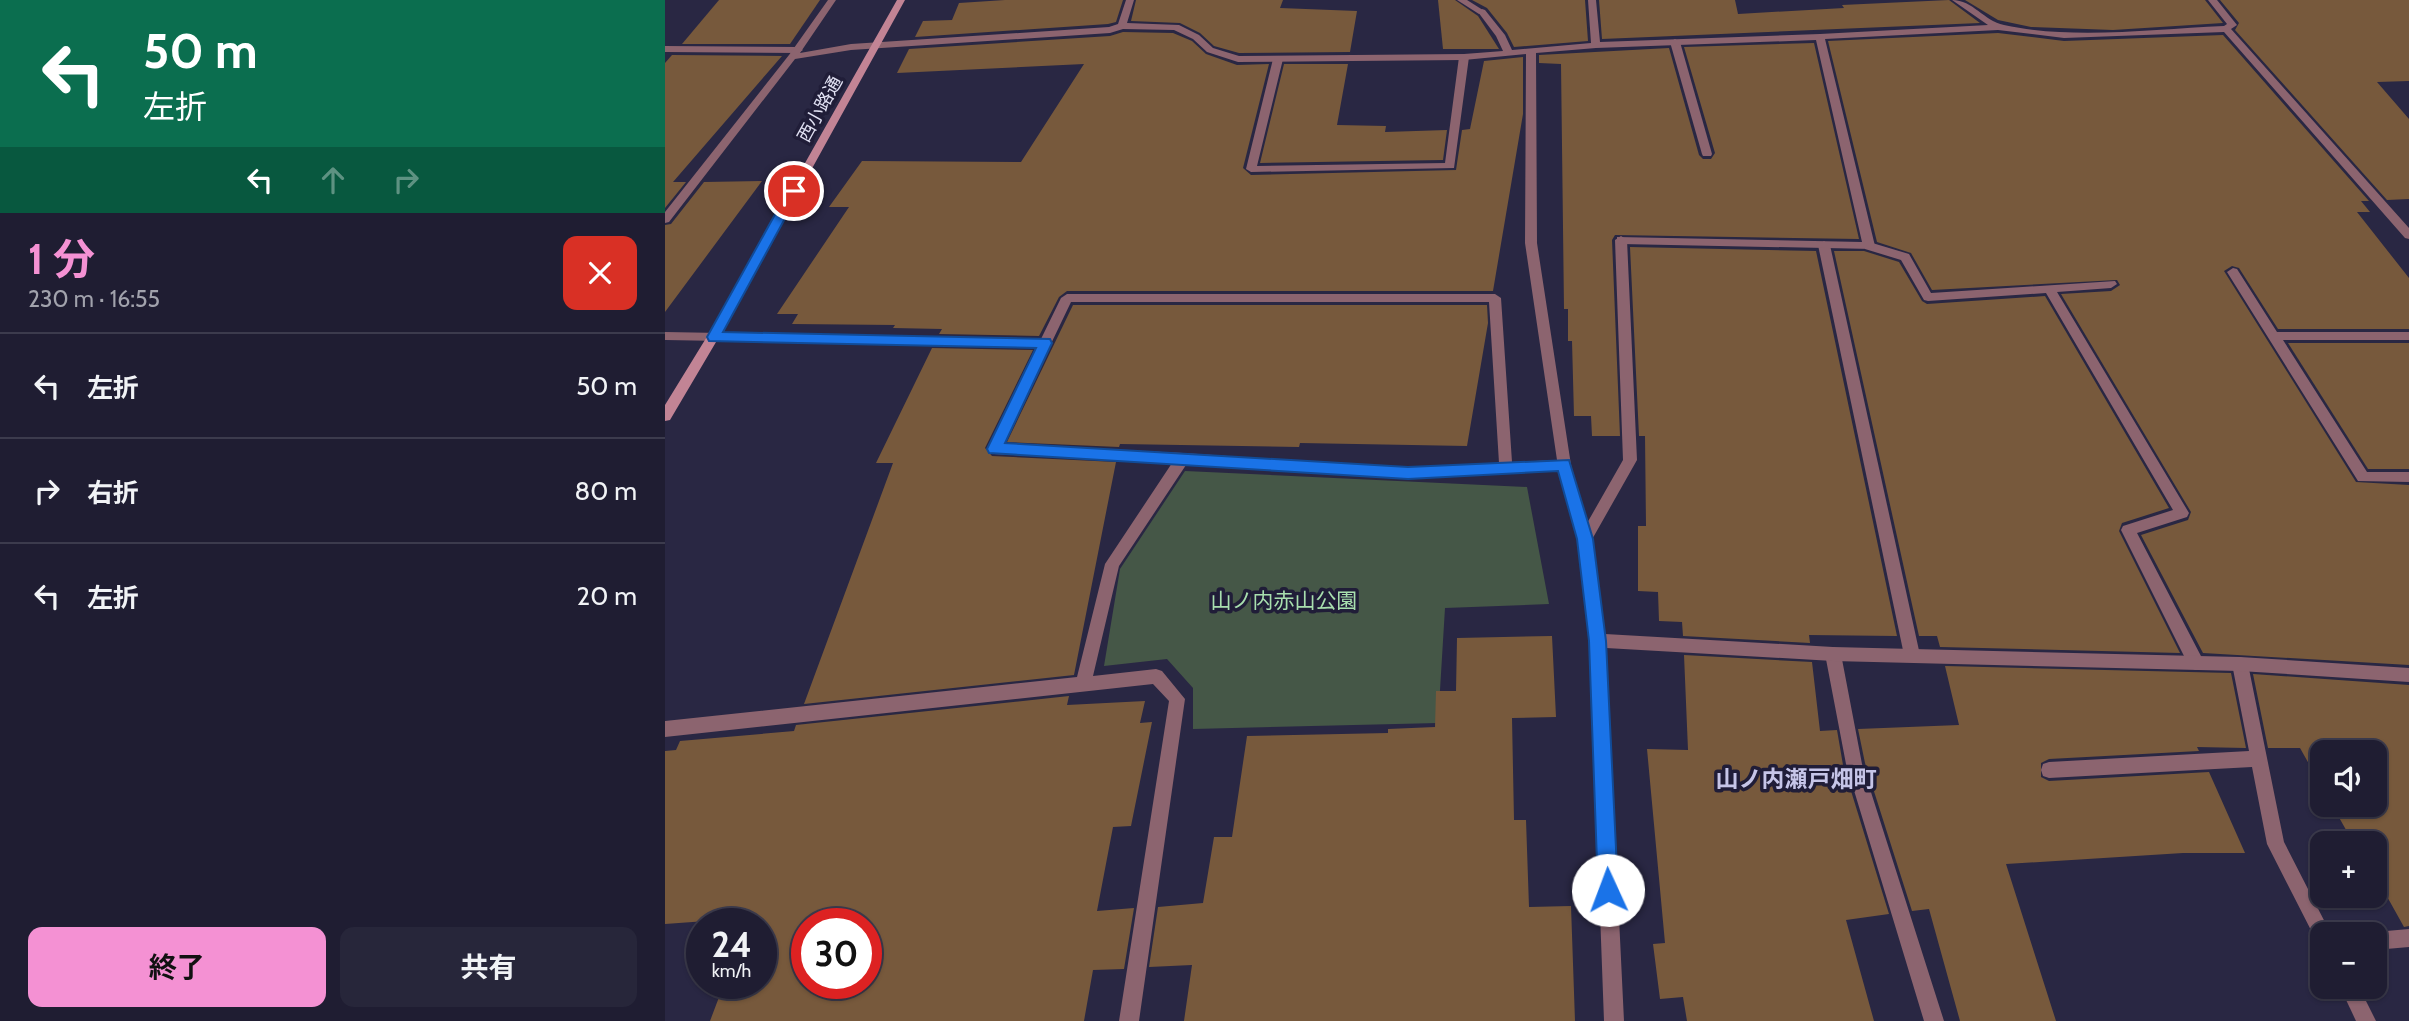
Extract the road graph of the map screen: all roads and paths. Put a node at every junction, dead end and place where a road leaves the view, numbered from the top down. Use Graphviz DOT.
graph roads {
  1 [pos="832,0"];
  2 [pos="901,0"];
  3 [pos="1130,0"];
  4 [pos="1461,0"];
  5 [pos="1592,0"];
  6 [pos="1956,0"];
  7 [pos="2212,0"];
  8 [pos="1122,26"];
  9 [pos="1998,27"];
  10 [pos="2226,29"];
  11 [pos="1820,37"];
  12 [pos="1675,42"];
  13 [pos="1596,45"];
  14 [pos="875,46"];
  15 [pos="665,49"];
  16 [pos="1531,51"];
  17 [pos="795,53"];
  18 [pos="1509,53"];
  19 [pos="1464,57"];
  20 [pos="1278,59"];
  21 [pos="1707,154"];
  22 [pos="665,219"];
  23 [pos="2409,235"];
  24 [pos="1824,245"];
  25 [pos="1869,246"];
  26 [pos="2233,272"];
  27 [pos="2111,284"];
  28 [pos="2049,288"];
  29 [pos="665,336"];
  30 [pos="2273,336"];
  31 [pos="2409,336"];
  32 [pos="713,337"];
  33 [pos="1045,343"];
  34 [pos="665,416"];
  35 [pos="1183,458"];
  36 [pos="1564,465"];
  37 [pos="1507,467"];
  38 [pos="2409,477"];
  39 [pos="1585,539"];
  40 [pos="1598,641"];
  41 [pos="1833,654"];
  42 [pos="1912,655"];
  43 [pos="2196,663"];
  44 [pos="2240,664"];
  45 [pos="2409,675"];
  46 [pos="1083,683"];
  47 [pos="665,729"];
  48 [pos="2259,759"];
  49 [pos="2049,770"];
  50 [pos="2316,922"];
  51 [pos="2409,938"];
  52 [pos="2387,941"];
  53 [pos="2355,999"];
  54 [pos="1129,1021"];
  55 [pos="1614,1021"];
  56 [pos="1934,1021"];
  57 [pos="2366,1021"];
  1 -- 17 [label="street"];
  2 -- 14 [label="street, 西小路通"];
  3 -- 8 [label="street"];
  4 -- 18 [label="street"];
  5 -- 13 [label="street"];
  6 -- 9 [label="street"];
  7 -- 10 [label="street"];
  8 -- 14 [label="street"];
  8 -- 20 [label="street"];
  9 -- 10 [label="street"];
  9 -- 11 [label="street"];
  10 -- 23 [label="street"];
  11 -- 12 [label="street"];
  11 -- 25 [label="street"];
  12 -- 13 [label="street"];
  12 -- 21 [label="street"];
  13 -- 16 [label="street"];
  14 -- 17 [label="street"];
  14 -- 32 [label="street, 西小路通"];
  15 -- 17 [label="street"];
  16 -- 18 [label="street"];
  16 -- 36 [label="street"];
  17 -- 22 [label="street"];
  18 -- 19 [label="street"];
  19 -- 20 [label="street"];
  19 -- 20 [label="street"];
  24 -- 25 [label="street"];
  24 -- 39 [label="street"];
  24 -- 42 [label="street"];
  25 -- 28 [label="street"];
  26 -- 30 [label="street"];
  27 -- 28 [label="street"];
  28 -- 43 [label="street"];
  29 -- 32 [label="street"];
  30 -- 31 [label="street"];
  30 -- 38 [label="street"];
  32 -- 33 [label="street"];
  32 -- 34 [label="street, 西小路通"];
  33 -- 35 [label="street"];
  33 -- 37 [label="street"];
  35 -- 37 [label="street"];
  35 -- 46 [label="street"];
  36 -- 37 [label="street"];
  36 -- 39 [label="street"];
  39 -- 40 [label="street"];
  40 -- 41 [label="street"];
  40 -- 55 [label="street"];
  41 -- 42 [label="street"];
  41 -- 56 [label="street"];
  42 -- 43 [label="street"];
  43 -- 44 [label="street"];
  44 -- 45 [label="street"];
  44 -- 48 [label="street"];
  46 -- 47 [label="street"];
  46 -- 54 [label="street"];
  48 -- 49 [label="street"];
  48 -- 50 [label="street"];
  51 -- 52 [label="street"];
  53 -- 57 [label="street"];
}
